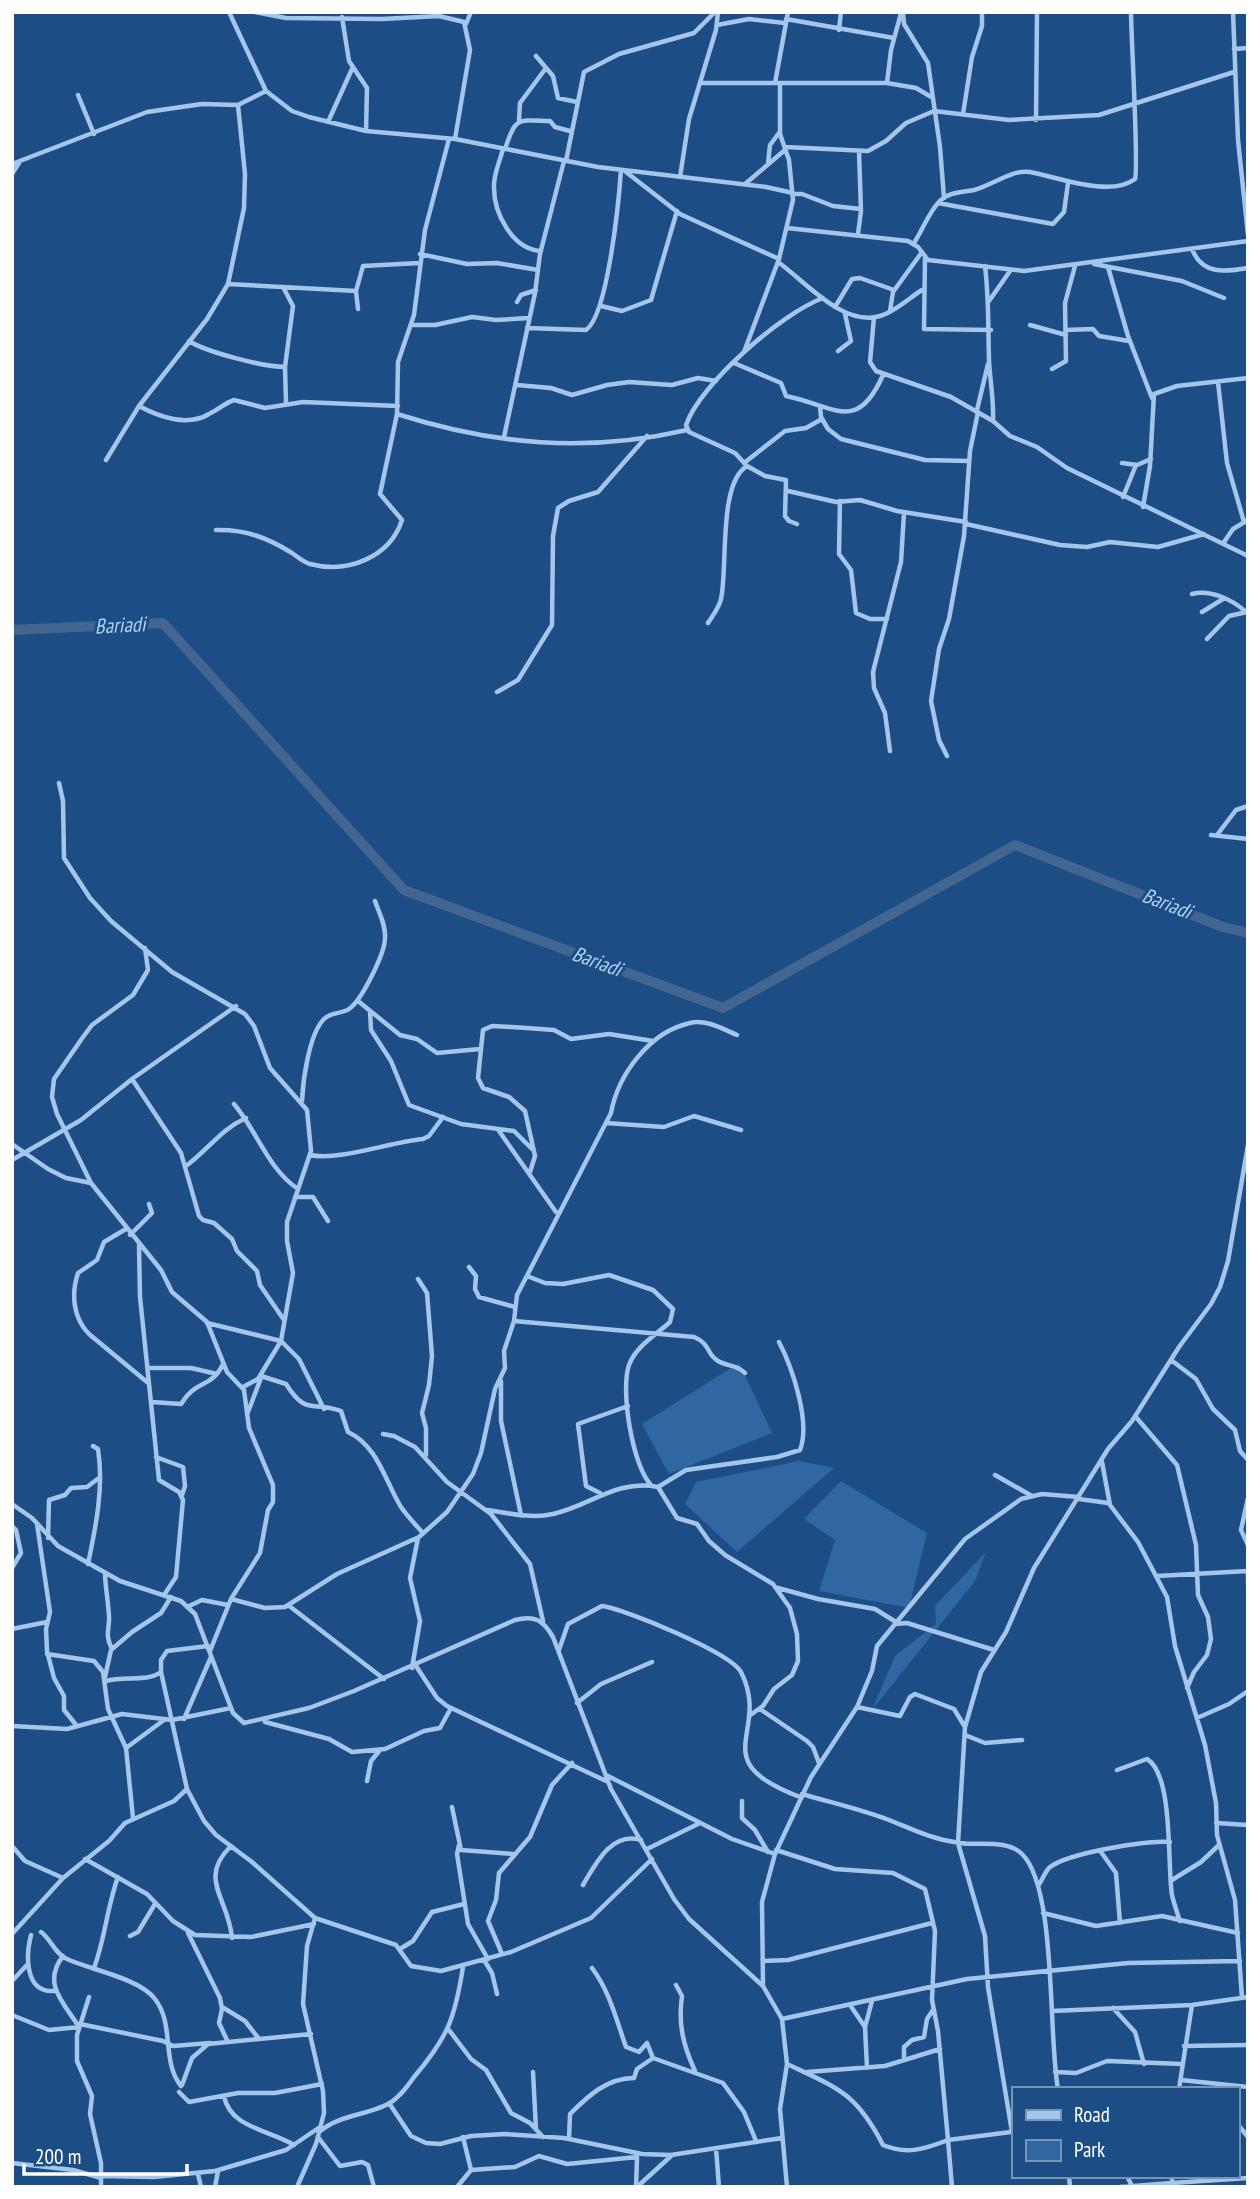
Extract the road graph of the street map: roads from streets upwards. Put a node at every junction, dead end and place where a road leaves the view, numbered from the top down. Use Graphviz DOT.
graph roads {
  1 [pos="229,12"];
  2 [pos="255,12"];
  3 [pos="471,12"];
  4 [pos="717,12"];
  5 [pos="841,12"];
  6 [pos="902,12"];
  7 [pos="982,12"];
  8 [pos="1037,12"];
  9 [pos="1131,12"];
  10 [pos="1233,12"];
  11 [pos="364,15"];
  12 [pos="342,17"];
  13 [pos="787,18"];
  14 [pos="466,25"];
  15 [pos="717,25"];
  16 [pos="839,30"];
  17 [pos="894,38"];
  18 [pos="1248,48"];
  19 [pos="1234,49"];
  20 [pos="536,56"];
  21 [pos="547,67"];
  22 [pos="352,69"];
  23 [pos="1234,72"];
  24 [pos="700,83"];
  25 [pos="777,83"];
  26 [pos="887,83"];
  27 [pos="266,91"];
  28 [pos="78,95"];
  29 [pos="933,98"];
  30 [pos="577,102"];
  31 [pos="238,105"];
  32 [pos="1133,105"];
  33 [pos="934,111"];
  34 [pos="963,114"];
  35 [pos="1036,120"];
  36 [pos="519,121"];
  37 [pos="328,123"];
  38 [pos="366,131"];
  39 [pos="570,131"];
  40 [pos="780,132"];
  41 [pos="94,134"];
  42 [pos="452,139"];
  43 [pos="785,148"];
  44 [pos="504,149"];
  45 [pos="859,151"];
  46 [pos="565,161"];
  47 [pos="19,162"];
  48 [pos="12,164"];
  49 [pos="768,164"];
  50 [pos="622,170"];
  51 [pos="12,174"];
  52 [pos="680,177"];
  53 [pos="1068,183"];
  54 [pos="745,184"];
  55 [pos="793,194"];
  56 [pos="944,198"];
  57 [pos="937,203"];
  58 [pos="861,209"];
  59 [pos="677,211"];
  60 [pos="787,229"];
  61 [pos="858,234"];
  62 [pos="1248,234"];
  63 [pos="1248,241"];
  64 [pos="914,243"];
  65 [pos="1192,249"];
  66 [pos="541,251"];
  67 [pos="420,254"];
  68 [pos="923,255"];
  69 [pos="779,261"];
  70 [pos="419,263"];
  71 [pos="1093,264"];
  72 [pos="985,266"];
  73 [pos="1075,266"];
  74 [pos="1108,267"];
  75 [pos="1248,268"];
  76 [pos="538,270"];
  77 [pos="1010,271"];
  78 [pos="228,284"];
  79 [pos="282,286"];
  80 [pos="536,290"];
  81 [pos="894,290"];
  82 [pos="922,290"];
  83 [pos="356,291"];
  84 [pos="823,298"];
  85 [pos="1224,298"];
  86 [pos="517,302"];
  87 [pos="988,302"];
  88 [pos="601,306"];
  89 [pos="835,307"];
  90 [pos="358,309"];
  91 [pos="890,311"];
  92 [pos="845,313"];
  93 [pos="874,317"];
  94 [pos="529,318"];
  95 [pos="411,325"];
  96 [pos="1030,325"];
  97 [pos="527,328"];
  98 [pos="1127,328"];
  99 [pos="991,330"];
  100 [pos="1066,333"];
  101 [pos="1115,339"];
  102 [pos="189,341"];
  103 [pos="1130,341"];
  104 [pos="838,351"];
  105 [pos="744,353"];
  106 [pos="989,360"];
  107 [pos="734,363"];
  108 [pos="285,367"];
  109 [pos="1052,369"];
  110 [pos="883,375"];
  111 [pos="1248,378"];
  112 [pos="717,381"];
  113 [pos="1218,382"];
  114 [pos="517,385"];
  115 [pos="1153,398"];
  116 [pos="286,403"];
  117 [pos="398,406"];
  118 [pos="820,406"];
  119 [pos="139,407"];
  120 [pos="977,411"];
  121 [pos="397,414"];
  122 [pos="822,419"];
  123 [pos="993,421"];
  124 [pos="687,430"];
  125 [pos="647,436"];
  126 [pos="505,437"];
  127 [pos="1151,459"];
  128 [pos="106,460"];
  129 [pos="969,461"];
  130 [pos="1122,463"];
  131 [pos="745,465"];
  132 [pos="1136,465"];
  133 [pos="788,491"];
  134 [pos="1122,497"];
  135 [pos="840,501"];
  136 [pos="1143,508"];
  137 [pos="904,513"];
  138 [pos="1246,521"];
  139 [pos="797,523"];
  140 [pos="966,523"];
  141 [pos="216,530"];
  142 [pos="1205,534"];
  143 [pos="1224,542"];
  144 [pos="1248,556"];
  145 [pos="1192,594"];
  146 [pos="1223,598"];
  147 [pos="1202,612"];
  148 [pos="1247,612"];
  149 [pos="887,619"];
  150 [pos="708,623"];
  151 [pos="1207,639"];
  152 [pos="497,692"];
  153 [pos="890,751"];
  154 [pos="947,756"];
  155 [pos="59,783"];
  156 [pos="1248,806"];
  157 [pos="1248,839"];
  158 [pos="375,901"];
  159 [pos="145,947"];
  160 [pos="358,1001"];
  161 [pos="236,1006"];
  162 [pos="370,1011"];
  163 [pos="737,1035"];
  164 [pos="654,1041"];
  165 [pos="480,1049"];
  166 [pos="132,1079"];
  167 [pos="302,1102"];
  168 [pos="234,1104"];
  169 [pos="443,1117"];
  170 [pos="246,1118"];
  171 [pos="606,1123"];
  172 [pos="65,1130"];
  173 [pos="499,1130"];
  174 [pos="741,1130"];
  175 [pos="12,1144"];
  176 [pos="1248,1145"];
  177 [pos="533,1151"];
  178 [pos="23,1153"];
  179 [pos="310,1155"];
  180 [pos="12,1160"];
  181 [pos="186,1166"];
  182 [pos="530,1172"];
  183 [pos="91,1183"];
  184 [pos="298,1189"];
  185 [pos="295,1196"];
  186 [pos="149,1204"];
  187 [pos="557,1213"];
  188 [pos="328,1221"];
  189 [pos="126,1229"];
  190 [pos="130,1235"];
  191 [pos="139,1244"];
  192 [pos="469,1267"];
  193 [pos="527,1276"];
  194 [pos="418,1279"];
  195 [pos="515,1307"];
  196 [pos="284,1320"];
  197 [pos="514,1321"];
  198 [pos="206,1322"];
  199 [pos="656,1331"];
  200 [pos="281,1341"];
  201 [pos="779,1342"];
  202 [pos="1171,1360"];
  203 [pos="223,1363"];
  204 [pos="148,1368"];
  205 [pos="745,1373"];
  206 [pos="217,1374"];
  207 [pos="261,1376"];
  208 [pos="501,1380"];
  209 [pos="148,1383"];
  210 [pos="243,1387"];
  211 [pos="152,1402"];
  212 [pos="628,1406"];
  213 [pos="324,1409"];
  214 [pos="247,1415"];
  215 [pos="1135,1416"];
  216 [pos="383,1434"];
  217 [pos="93,1446"];
  218 [pos="426,1456"];
  219 [pos="156,1457"];
  220 [pos="1248,1460"];
  221 [pos="1101,1461"];
  222 [pos="995,1475"];
  223 [pos="100,1477"];
  224 [pos="651,1486"];
  225 [pos="658,1487"];
  226 [pos="461,1493"];
  227 [pos="601,1493"];
  228 [pos="182,1495"];
  229 [pos="1033,1496"];
  230 [pos="1079,1498"];
  231 [pos="1248,1498"];
  232 [pos="1109,1503"];
  233 [pos="12,1504"];
  234 [pos="487,1510"];
  235 [pos="521,1515"];
  236 [pos="36,1523"];
  237 [pos="12,1526"];
  238 [pos="421,1535"];
  239 [pos="48,1539"];
  240 [pos="1248,1545"];
  241 [pos="88,1564"];
  242 [pos="12,1568"];
  243 [pos="1198,1572"];
  244 [pos="1248,1572"];
  245 [pos="105,1574"];
  246 [pos="1157,1576"];
  247 [pos="1248,1585"];
  248 [pos="777,1588"];
  249 [pos="163,1595"];
  250 [pos="171,1597"];
  251 [pos="231,1599"];
  252 [pos="228,1605"];
  253 [pos="288,1605"];
  254 [pos="187,1607"];
  255 [pos="47,1622"];
  256 [pos="543,1622"];
  257 [pos="895,1623"];
  258 [pos="12,1629"];
  259 [pos="112,1649"];
  260 [pos="995,1650"];
  261 [pos="559,1651"];
  262 [pos="210,1652"];
  263 [pos="47,1654"];
  264 [pos="652,1662"];
  265 [pos="414,1667"];
  266 [pos="161,1672"];
  267 [pos="106,1679"];
  268 [pos="384,1679"];
  269 [pos="1187,1689"];
  270 [pos="1248,1692"];
  271 [pos="577,1703"];
  272 [pos="858,1707"];
  273 [pos="231,1708"];
  274 [pos="451,1708"];
  275 [pos="760,1709"];
  276 [pos="110,1716"];
  277 [pos="749,1716"];
  278 [pos="184,1718"];
  279 [pos="1197,1718"];
  280 [pos="164,1719"];
  281 [pos="172,1720"];
  282 [pos="261,1721"];
  283 [pos="12,1726"];
  284 [pos="77,1726"];
  285 [pos="965,1727"];
  286 [pos="965,1735"];
  287 [pos="1022,1740"];
  288 [pos="126,1748"];
  289 [pos="380,1750"];
  290 [pos="572,1763"];
  291 [pos="820,1764"];
  292 [pos="1117,1770"];
  293 [pos="605,1774"];
  294 [pos="367,1781"];
  295 [pos="607,1781"];
  296 [pos="187,1789"];
  297 [pos="801,1795"];
  298 [pos="742,1801"];
  299 [pos="452,1807"];
  300 [pos="134,1818"];
  301 [pos="701,1823"];
  302 [pos="1216,1823"];
  303 [pos="1248,1825"];
  304 [pos="642,1841"];
  305 [pos="1170,1842"];
  306 [pos="958,1843"];
  307 [pos="458,1845"];
  308 [pos="1219,1845"];
  309 [pos="12,1846"];
  310 [pos="231,1846"];
  311 [pos="647,1849"];
  312 [pos="773,1852"];
  313 [pos="1101,1852"];
  314 [pos="514,1854"];
  315 [pos="85,1859"];
  316 [pos="652,1859"];
  317 [pos="118,1877"];
  318 [pos="63,1878"];
  319 [pos="1171,1881"];
  320 [pos="583,1885"];
  321 [pos="1037,1886"];
  322 [pos="464,1903"];
  323 [pos="155,1904"];
  324 [pos="1042,1913"];
  325 [pos="314,1921"];
  326 [pos="1180,1921"];
  327 [pos="932,1923"];
  328 [pos="1120,1923"];
  329 [pos="187,1930"];
  330 [pos="41,1932"];
  331 [pos="1238,1933"];
  332 [pos="12,1934"];
  333 [pos="31,1935"];
  334 [pos="130,1936"];
  335 [pos="232,1938"];
  336 [pos="400,1949"];
  337 [pos="502,1954"];
  338 [pos="62,1956"];
  339 [pos="486,1959"];
  340 [pos="763,1961"];
  341 [pos="1240,1961"];
  342 [pos="27,1964"];
  343 [pos="463,1967"];
  344 [pos="94,1968"];
  345 [pos="592,1968"];
  346 [pos="1051,1970"];
  347 [pos="989,1978"];
  348 [pos="12,1981"];
  349 [pos="676,1985"];
  350 [pos="763,1986"];
  351 [pos="931,1986"];
  352 [pos="54,1991"];
  353 [pos="496,1994"];
  354 [pos="89,1997"];
  355 [pos="1245,1997"];
  356 [pos="872,2001"];
  357 [pos="850,2005"];
  358 [pos="1192,2005"];
  359 [pos="222,2007"];
  360 [pos="1113,2007"];
  361 [pos="933,2010"];
  362 [pos="1052,2011"];
  363 [pos="12,2015"];
  364 [pos="782,2019"];
  365 [pos="80,2026"];
  366 [pos="865,2027"];
  367 [pos="449,2029"];
  368 [pos="312,2034"];
  369 [pos="227,2040"];
  370 [pos="260,2040"];
  371 [pos="168,2043"];
  372 [pos="211,2043"];
  373 [pos="1248,2045"];
  374 [pos="1184,2046"];
  375 [pos="940,2049"];
  376 [pos="653,2059"];
  377 [pos="904,2060"];
  378 [pos="787,2064"];
  379 [pos="1144,2064"];
  380 [pos="1182,2064"];
  381 [pos="867,2068"];
  382 [pos="533,2072"];
  383 [pos="695,2072"];
  384 [pos="804,2072"];
  385 [pos="1055,2072"];
  386 [pos="1181,2080"];
  387 [pos="322,2084"];
  388 [pos="1058,2087"];
  389 [pos="1179,2087"];
  390 [pos="1248,2087"];
  391 [pos="179,2092"];
  392 [pos="224,2096"];
  393 [pos="389,2103"];
  394 [pos="536,2129"];
  395 [pos="319,2132"];
  396 [pos="1012,2132"];
  397 [pos="463,2137"];
  398 [pos="543,2137"];
  399 [pos="782,2138"];
  400 [pos="569,2139"];
  401 [pos="948,2140"];
  402 [pos="756,2141"];
  403 [pos="294,2145"];
  404 [pos="716,2148"];
  405 [pos="637,2155"];
  406 [pos="671,2155"];
  407 [pos="12,2163"];
  408 [pos="471,2170"];
  409 [pos="218,2171"];
  410 [pos="198,2174"];
  411 [pos="101,2177"];
  412 [pos="1248,2178"];
  413 [pos="1172,2185"];
  414 [pos="1132,2186"];
  415 [pos="101,2187"];
  416 [pos="201,2187"];
  417 [pos="215,2187"];
  418 [pos="297,2187"];
  419 [pos="374,2187"];
  420 [pos="457,2187"];
  421 [pos="636,2187"];
  422 [pos="719,2187"];
  423 [pos="787,2187"];
  424 [pos="952,2187"];
  425 [pos="1119,2187"];
  1 -- 27 [label="street"];
  2 -- 12 [label="street"];
  3 -- 14 [label="street"];
  4 -- 15 [label="street"];
  4 -- 30 [label="street"];
  5 -- 16 [label="street"];
  6 -- 17 [label="street"];
  6 -- 29 [label="street"];
  7 -- 34 [label="street"];
  8 -- 35 [label="street"];
  9 -- 32 [label="street"];
  10 -- 19 [label="street"];
  11 -- 12 [label="street"];
  11 -- 14 [label="street"];
  12 -- 22 [label="street"];
  13 -- 15 [label="street"];
  13 -- 16 [label="street"];
  13 -- 25 [label="street"];
  14 -- 42 [label="street"];
  15 -- 24 [label="street"];
  16 -- 17 [label="street"];
  17 -- 26 [label="street"];
  18 -- 19 [label="street"];
  19 -- 23 [label="street"];
  20 -- 21 [label="street"];
  21 -- 30 [label="street"];
  21 -- 36 [label="street"];
  22 -- 37 [label="street"];
  22 -- 38 [label="street"];
  23 -- 32 [label="street"];
  23 -- 62 [label="street"];
  24 -- 25 [label="street"];
  24 -- 52 [label="street"];
  25 -- 26 [label="street"];
  25 -- 40 [label="street"];
  26 -- 29 [label="street"];
  27 -- 31 [label="street"];
  27 -- 37 [label="street"];
  28 -- 41 [label="street"];
  29 -- 33 [label="street"];
  30 -- 39 [label="street"];
  31 -- 41 [label="street"];
  31 -- 78 [label="street"];
  32 -- 35 [label="street"];
  32 -- 53 [label="street"];
  33 -- 34 [label="street"];
  33 -- 45 [label="street"];
  33 -- 56 [label="street"];
  34 -- 35 [label="street"];
  36 -- 39 [label="street"];
  36 -- 44 [label="street"];
  37 -- 38 [label="street"];
  38 -- 42 [label="street"];
  39 -- 46 [label="street"];
  40 -- 43 [label="street"];
  40 -- 49 [label="street"];
  41 -- 47 [label="street"];
  42 -- 44 [label="street"];
  42 -- 67 [label="street"];
  43 -- 45 [label="street"];
  43 -- 49 [label="street"];
  43 -- 55 [label="street"];
  44 -- 46 [label="street"];
  44 -- 66 [label="street"];
  45 -- 58 [label="street"];
  46 -- 50 [label="street"];
  46 -- 66 [label="street"];
  47 -- 48 [label="street"];
  47 -- 51 [label="street"];
  49 -- 54 [label="street"];
  50 -- 52 [label="street"];
  50 -- 59 [label="street"];
  50 -- 88 [label="street"];
  52 -- 54 [label="street"];
  53 -- 56 [label="street"];
  53 -- 57 [label="street"];
  54 -- 55 [label="street"];
  55 -- 58 [label="street"];
  55 -- 60 [label="street"];
  56 -- 57 [label="street"];
  57 -- 64 [label="street"];
  58 -- 61 [label="street"];
  59 -- 69 [label="street"];
  59 -- 88 [label="street"];
  60 -- 61 [label="street"];
  60 -- 69 [label="street"];
  61 -- 64 [label="street"];
  63 -- 65 [label="street"];
  64 -- 68 [label="street"];
  65 -- 71 [label="street"];
  65 -- 75 [label="street"];
  66 -- 76 [label="street"];
  67 -- 70 [label="street"];
  67 -- 76 [label="street"];
  68 -- 72 [label="street"];
  68 -- 81 [label="street"];
  68 -- 82 [label="street"];
  69 -- 84 [label="street"];
  69 -- 105 [label="street"];
  70 -- 83 [label="street"];
  70 -- 95 [label="street"];
  71 -- 73 [label="street"];
  71 -- 74 [label="street"];
  72 -- 77 [label="street"];
  72 -- 87 [label="street"];
  73 -- 77 [label="street"];
  73 -- 100 [label="street"];
  74 -- 85 [label="street"];
  74 -- 98 [label="street"];
  76 -- 80 [label="street"];
  77 -- 87 [label="street"];
  78 -- 79 [label="street"];
  78 -- 102 [label="street"];
  79 -- 83 [label="street"];
  79 -- 108 [label="street"];
  80 -- 86 [label="street"];
  80 -- 94 [label="street"];
  81 -- 89 [label="street"];
  81 -- 91 [label="street"];
  82 -- 91 [label="street"];
  82 -- 99 [label="street"];
  83 -- 90 [label="street"];
  84 -- 89 [label="street"];
  84 -- 105 [label="street"];
  87 -- 99 [label="street"];
  88 -- 97 [label="street"];
  89 -- 92 [label="street"];
  91 -- 93 [label="street"];
  92 -- 93 [label="street"];
  92 -- 104 [label="street"];
  93 -- 110 [label="street"];
  94 -- 95 [label="street"];
  94 -- 97 [label="street"];
  95 -- 117 [label="street"];
  96 -- 100 [label="street"];
  97 -- 114 [label="street"];
  98 -- 101 [label="street"];
  98 -- 103 [label="street"];
  99 -- 106 [label="street"];
  100 -- 101 [label="street"];
  100 -- 109 [label="street"];
  101 -- 103 [label="street"];
  102 -- 108 [label="street"];
  102 -- 119 [label="street"];
  103 -- 115 [label="street"];
  105 -- 107 [label="street"];
  106 -- 120 [label="street"];
  106 -- 123 [label="street"];
  107 -- 112 [label="street"];
  107 -- 118 [label="street"];
  108 -- 116 [label="street"];
  110 -- 118 [label="street"];
  110 -- 120 [label="street"];
  111 -- 113 [label="street"];
  112 -- 114 [label="street"];
  112 -- 124 [label="street"];
  113 -- 115 [label="street"];
  113 -- 138 [label="street"];
  114 -- 126 [label="street"];
  115 -- 127 [label="street"];
  116 -- 117 [label="street"];
  116 -- 119 [label="street"];
  117 -- 121 [label="street"];
  118 -- 122 [label="street"];
  119 -- 128 [label="street"];
  120 -- 123 [label="street"];
  120 -- 129 [label="street"];
  121 -- 126 [label="street"];
  121 -- 141 [label="street"];
  122 -- 129 [label="street"];
  122 -- 131 [label="street"];
  123 -- 134 [label="street"];
  124 -- 125 [label="street"];
  124 -- 131 [label="street"];
  125 -- 126 [label="street"];
  125 -- 152 [label="street"];
  127 -- 132 [label="street"];
  127 -- 136 [label="street"];
  129 -- 140 [label="street"];
  130 -- 132 [label="street"];
  131 -- 133 [label="street"];
  131 -- 150 [label="street"];
  132 -- 134 [label="street"];
  133 -- 135 [label="street"];
  133 -- 139 [label="street"];
  134 -- 136 [label="street"];
  135 -- 137 [label="street"];
  135 -- 149 [label="street"];
  136 -- 142 [label="street"];
  137 -- 140 [label="street"];
  137 -- 149 [label="street"];
  138 -- 143 [label="street"];
  140 -- 142 [label="street"];
  140 -- 154 [label="street"];
  142 -- 143 [label="street"];
  143 -- 144 [label="street"];
  145 -- 146 [label="street"];
  146 -- 147 [label="street"];
  146 -- 148 [label="street"];
  148 -- 151 [label="street"];
  149 -- 153 [label="street"];
  155 -- 159 [label="street"];
  156 -- 157 [label="street"];
  158 -- 160 [label="street"];
  159 -- 161 [label="street"];
  159 -- 172 [label="street"];
  160 -- 162 [label="street"];
  160 -- 167 [label="street"];
  161 -- 166 [label="street"];
  161 -- 167 [label="street"];
  162 -- 165 [label="street"];
  162 -- 169 [label="street"];
  163 -- 164 [label="street"];
  164 -- 165 [label="street"];
  164 -- 171 [label="street"];
  165 -- 177 [label="street"];
  166 -- 172 [label="street"];
  166 -- 181 [label="street"];
  167 -- 179 [label="street"];
  168 -- 170 [label="street"];
  169 -- 173 [label="street"];
  169 -- 179 [label="street"];
  170 -- 181 [label="street"];
  170 -- 184 [label="street"];
  171 -- 174 [label="street"];
  171 -- 187 [label="street"];
  172 -- 178 [label="street"];
  172 -- 183 [label="street"];
  173 -- 177 [label="street"];
  173 -- 182 [label="street"];
  175 -- 178 [label="street"];
  176 -- 202 [label="street"];
  177 -- 182 [label="street"];
  178 -- 180 [label="street"];
  178 -- 183 [label="street"];
  179 -- 184 [label="street"];
  181 -- 196 [label="street"];
  182 -- 187 [label="street"];
  183 -- 189 [label="street"];
  184 -- 185 [label="street"];
  185 -- 188 [label="street"];
  185 -- 196 [label="street"];
  186 -- 190 [label="street"];
  187 -- 193 [label="street"];
  189 -- 190 [label="street"];
  189 -- 209 [label="street"];
  190 -- 191 [label="street"];
  191 -- 198 [label="street"];
  191 -- 204 [label="street"];
  192 -- 195 [label="street"];
  193 -- 195 [label="street"];
  193 -- 199 [label="street"];
  194 -- 218 [label="street"];
  195 -- 197 [label="street"];
  196 -- 200 [label="street"];
  197 -- 199 [label="street"];
  197 -- 208 [label="street"];
  198 -- 200 [label="street"];
  198 -- 203 [label="street"];
  199 -- 205 [label="street"];
  199 -- 212 [label="street"];
  200 -- 207 [label="street"];
  200 -- 213 [label="street"];
  201 -- 225 [label="street"];
  202 -- 215 [label="street"];
  202 -- 220 [label="street"];
  203 -- 206 [label="street"];
  203 -- 210 [label="street"];
  204 -- 206 [label="street"];
  204 -- 209 [label="street"];
  206 -- 211 [label="street"];
  207 -- 210 [label="street"];
  207 -- 213 [label="street"];
  207 -- 214 [label="street"];
  208 -- 226 [label="street"];
  208 -- 235 [label="street"];
  209 -- 211 [label="street"];
  210 -- 214 [label="street"];
  211 -- 219 [label="street"];
  212 -- 224 [label="street"];
  212 -- 227 [label="street"];
  213 -- 238 [label="street"];
  214 -- 251 [label="street"];
  215 -- 221 [label="street"];
  215 -- 243 [label="street"];
  216 -- 218 [label="street"];
  217 -- 223 [label="street"];
  218 -- 226 [label="street"];
  219 -- 228 [label="street"];
  219 -- 228 [label="street"];
  221 -- 230 [label="street"];
  221 -- 232 [label="street"];
  222 -- 229 [label="street"];
  223 -- 239 [label="street"];
  223 -- 241 [label="street"];
  224 -- 225 [label="street"];
  224 -- 227 [label="street"];
  225 -- 248 [label="street"];
  226 -- 234 [label="street"];
  226 -- 238 [label="street"];
  227 -- 235 [label="street"];
  228 -- 249 [label="street"];
  229 -- 230 [label="street"];
  229 -- 257 [label="street"];
  230 -- 232 [label="street"];
  230 -- 260 [label="street"];
  231 -- 240 [label="street"];
  232 -- 246 [label="street"];
  233 -- 236 [label="street"];
  234 -- 235 [label="street"];
  234 -- 256 [label="street"];
  236 -- 239 [label="street"];
  236 -- 255 [label="street"];
  237 -- 242 [label="street"];
  238 -- 253 [label="street"];
  238 -- 265 [label="street"];
  239 -- 241 [label="street"];
  241 -- 245 [label="street"];
  243 -- 244 [label="street"];
  243 -- 246 [label="street"];
  243 -- 269 [label="street"];
  244 -- 247 [label="street"];
  245 -- 249 [label="street"];
  245 -- 259 [label="street"];
  246 -- 269 [label="street"];
  248 -- 257 [label="street"];
  248 -- 275 [label="street"];
  249 -- 250 [label="street"];
  250 -- 254 [label="street"];
  250 -- 259 [label="street"];
  251 -- 252 [label="street"];
  251 -- 253 [label="street"];
  252 -- 254 [label="street"];
  252 -- 262 [label="street"];
  253 -- 268 [label="street"];
  254 -- 262 [label="street"];
  255 -- 258 [label="street"];
  255 -- 263 [label="street"];
  256 -- 261 [label="street"];
  256 -- 265 [label="street"];
  257 -- 260 [label="street"];
  257 -- 272 [label="street"];
  259 -- 267 [label="street"];
  260 -- 285 [label="street"];
  261 -- 271 [label="street"];
  261 -- 277 [label="street"];
  262 -- 266 [label="street"];
  262 -- 273 [label="street"];
  262 -- 278 [label="street"];
  263 -- 267 [label="street"];
  263 -- 284 [label="street"];
  264 -- 271 [label="street"];
  265 -- 268 [label="street"];
  265 -- 274 [label="street"];
  266 -- 267 [label="street"];
  266 -- 281 [label="street"];
  267 -- 276 [label="street"];
  268 -- 282 [label="street"];
  269 -- 279 [label="street"];
  270 -- 279 [label="street"];
  271 -- 293 [label="street"];
  272 -- 285 [label="street"];
  272 -- 291 [label="street"];
  273 -- 278 [label="street"];
  273 -- 282 [label="street"];
  274 -- 289 [label="street"];
  274 -- 290 [label="street"];
  275 -- 277 [label="street"];
  275 -- 291 [label="street"];
  276 -- 280 [label="street"];
  276 -- 284 [label="street"];
  276 -- 288 [label="street"];
  277 -- 297 [label="street"];
  278 -- 281 [label="street"];
  279 -- 302 [label="street"];
  280 -- 281 [label="street"];
  280 -- 288 [label="street"];
  281 -- 296 [label="street"];
  282 -- 289 [label="street"];
  283 -- 284 [label="street"];
  285 -- 286 [label="street"];
  286 -- 287 [label="street"];
  286 -- 306 [label="street"];
  288 -- 300 [label="street"];
  289 -- 294 [label="street"];
  290 -- 295 [label="street"];
  290 -- 314 [label="street"];
  291 -- 297 [label="street"];
  292 -- 305 [label="street"];
  293 -- 295 [label="street"];
  293 -- 301 [label="street"];
  295 -- 304 [label="street"];
  296 -- 300 [label="street"];
  296 -- 310 [label="street"];
  297 -- 306 [label="street"];
  297 -- 312 [label="street"];
  298 -- 312 [label="street"];
  299 -- 307 [label="street"];
  300 -- 315 [label="street"];
  301 -- 311 [label="street"];
  301 -- 312 [label="street"];
  302 -- 303 [label="street"];
  302 -- 308 [label="street"];
  304 -- 311 [label="street"];
  304 -- 320 [label="street"];
  305 -- 313 [label="street"];
  305 -- 319 [label="street"];
  306 -- 321 [label="street"];
  306 -- 347 [label="street"];
  307 -- 314 [label="street"];
  307 -- 322 [label="street"];
  308 -- 319 [label="street"];
  308 -- 331 [label="street"];
  309 -- 318 [label="street"];
  310 -- 325 [label="street"];
  310 -- 335 [label="street"];
  311 -- 316 [label="street"];
  312 -- 327 [label="street"];
  312 -- 340 [label="street"];
  313 -- 321 [label="street"];
  313 -- 328 [label="street"];
  314 -- 337 [label="street"];
  315 -- 317 [label="street"];
  315 -- 318 [label="street"];
  316 -- 337 [label="street"];
  316 -- 350 [label="street"];
  317 -- 323 [label="street"];
  317 -- 344 [label="street"];
  318 -- 332 [label="street"];
  319 -- 326 [label="street"];
  321 -- 324 [label="street"];
  322 -- 336 [label="street"];
  322 -- 339 [label="street"];
  323 -- 329 [label="street"];
  323 -- 334 [label="street"];
  324 -- 328 [label="street"];
  324 -- 346 [label="street"];
  325 -- 335 [label="street"];
  325 -- 336 [label="street"];
  325 -- 368 [label="street"];
  326 -- 328 [label="street"];
  326 -- 331 [label="street"];
  327 -- 340 [label="street"];
  327 -- 351 [label="street"];
  329 -- 335 [label="street"];
  329 -- 359 [label="street"];
  330 -- 338 [label="street"];
  331 -- 341 [label="street"];
  333 -- 342 [label="street"];
  336 -- 343 [label="street"];
  337 -- 339 [label="street"];
  338 -- 344 [label="street"];
  338 -- 352 [label="street"];
  339 -- 343 [label="street"];
  339 -- 353 [label="street"];
  340 -- 350 [label="street"];
  341 -- 346 [label="street"];
  341 -- 355 [label="street"];
  342 -- 348 [label="street"];
  342 -- 352 [label="street"];
  343 -- 367 [label="street"];
  344 -- 371 [label="street"];
  345 -- 376 [label="street"];
  346 -- 347 [label="street"];
  346 -- 362 [label="street"];
  347 -- 351 [label="street"];
  347 -- 396 [label="street"];
  349 -- 383 [label="street"];
  350 -- 364 [label="street"];
  351 -- 356 [label="street"];
  351 -- 361 [label="street"];
  352 -- 365 [label="street"];
  354 -- 365 [label="street"];
  355 -- 358 [label="street"];
  356 -- 357 [label="street"];
  356 -- 366 [label="street"];
  357 -- 364 [label="street"];
  357 -- 366 [label="street"];
  358 -- 360 [label="street"];
  358 -- 374 [label="street"];
  359 -- 369 [label="street"];
  359 -- 370 [label="street"];
  360 -- 362 [label="street"];
  360 -- 379 [label="street"];
  361 -- 375 [label="street"];
  361 -- 377 [label="street"];
  362 -- 385 [label="street"];
  363 -- 365 [label="street"];
  364 -- 378 [label="street"];
  365 -- 371 [label="street"];
  365 -- 411 [label="street"];
  366 -- 381 [label="street"];
  367 -- 393 [label="street"];
  367 -- 394 [label="street"];
  368 -- 370 [label="street"];
  368 -- 387 [label="street"];
  369 -- 370 [label="street"];
  369 -- 372 [label="street"];
  371 -- 372 [label="street"];
  371 -- 372 [label="street"];
  373 -- 374 [label="street"];
  374 -- 380 [label="street"];
  375 -- 377 [label="street"];
  375 -- 401 [label="street"];
  376 -- 383 [label="street"];
  376 -- 400 [label="street"];
  377 -- 381 [label="street"];
  378 -- 384 [label="street"];
  378 -- 399 [label="street"];
  379 -- 380 [label="street"];
  379 -- 385 [label="street"];
  380 -- 386 [label="street"];
  381 -- 384 [label="street"];
  382 -- 394 [label="street"];
  383 -- 402 [label="street"];
  384 -- 401 [label="street"];
  385 -- 388 [label="street"];
  386 -- 389 [label="street"];
  386 -- 390 [label="street"];
  387 -- 392 [label="street"];
  387 -- 395 [label="street"];
  391 -- 392 [label="street"];
  392 -- 403 [label="street"];
  393 -- 395 [label="street"];
  393 -- 397 [label="street"];
  394 -- 398 [label="street"];
  395 -- 403 [label="street"];
  395 -- 418 [label="street"];
  395 -- 419 [label="street"];
  396 -- 401 [label="street"];
  397 -- 398 [label="street"];
  397 -- 408 [label="street"];
  398 -- 400 [label="street"];
  399 -- 402 [label="street"];
  399 -- 423 [label="street"];
  400 -- 405 [label="street"];
  401 -- 424 [label="street"];
  402 -- 404 [label="street"];
  403 -- 409 [label="street"];
  404 -- 406 [label="street"];
  404 -- 422 [label="street"];
  405 -- 406 [label="street"];
  405 -- 408 [label="street"];
  405 -- 421 [label="street"];
  406 -- 421 [label="street"];
  407 -- 411 [label="street"];
  408 -- 420 [label="street"];
  409 -- 410 [label="street"];
  409 -- 417 [label="street"];
  410 -- 411 [label="street"];
  410 -- 416 [label="street"];
  411 -- 415 [label="street"];
  412 -- 413 [label="street"];
  413 -- 414 [label="street"];
  414 -- 425 [label="street"];
}
